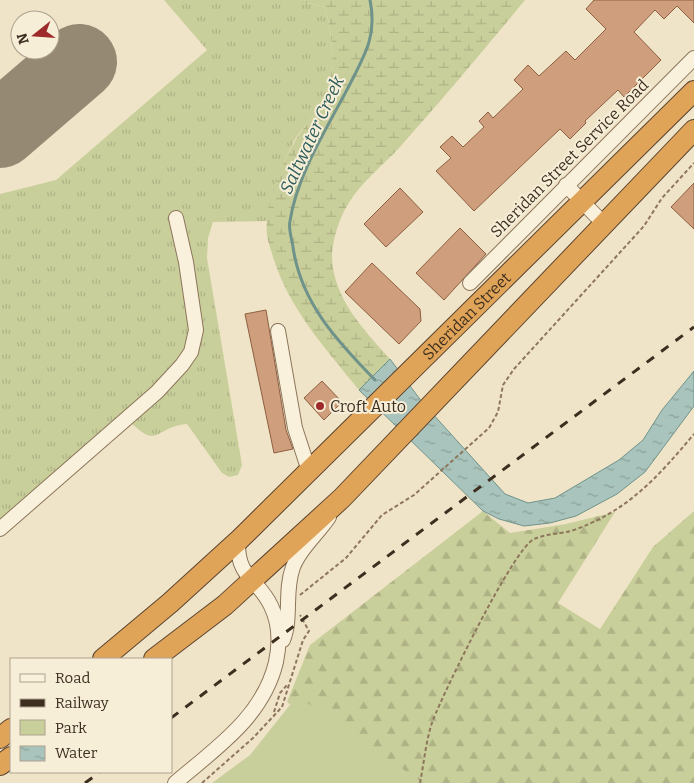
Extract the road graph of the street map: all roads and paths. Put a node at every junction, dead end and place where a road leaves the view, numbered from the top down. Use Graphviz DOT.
graph roads {
  1 [pos="694,58"];
  2 [pos="694,91"];
  3 [pos="694,130"];
  4 [pos="694,163"];
  5 [pos="566,185"];
  6 [pos="581,200"];
  7 [pos="176,218"];
  8 [pos="604,224"];
  9 [pos="470,283"];
  10 [pos="278,331"];
  11 [pos="694,434"];
  12 [pos="309,471"];
  13 [pos="342,498"];
  14 [pos="0,529"];
  15 [pos="238,541"];
  16 [pos="251,581"];
  17 [pos="298,602"];
  18 [pos="299,613"];
  19 [pos="278,652"];
  20 [pos="104,658"];
  21 [pos="155,658"];
  22 [pos="288,684"];
  23 [pos="274,713"];
  24 [pos="10,730"];
  25 [pos="0,738"];
  26 [pos="175,783"];
  27 [pos="202,783"];
  28 [pos="420,783"];
  1 -- 5 [label="street, Sheridan Street Service Road"];
  2 -- 6 [label="highway, Sheridan Street"];
  3 -- 8 [label="highway"];
  4 -- 17 [label="path"];
  5 -- 6 [label="street"];
  5 -- 9 [label="street, Sheridan Street Service Road"];
  6 -- 8 [label="street"];
  6 -- 12 [label="highway, Sheridan Street"];
  7 -- 14 [label="street"];
  8 -- 13 [label="highway"];
  10 -- 12 [label="street"];
  11 -- 28 [label="path"];
  12 -- 15 [label="highway, Sheridan Street"];
  13 -- 16 [label="highway"];
  13 -- 19 [label="street"];
  15 -- 16 [label="street"];
  15 -- 20 [label="highway, Sheridan Street"];
  16 -- 19 [label="street"];
  16 -- 21 [label="highway"];
  18 -- 22 [label="path"];
  19 -- 26 [label="street"];
  22 -- 23 [label="path"];
  22 -- 23 [label="path"];
  23 -- 27 [label="path"];
  24 -- 25 [label="highway"];
}
